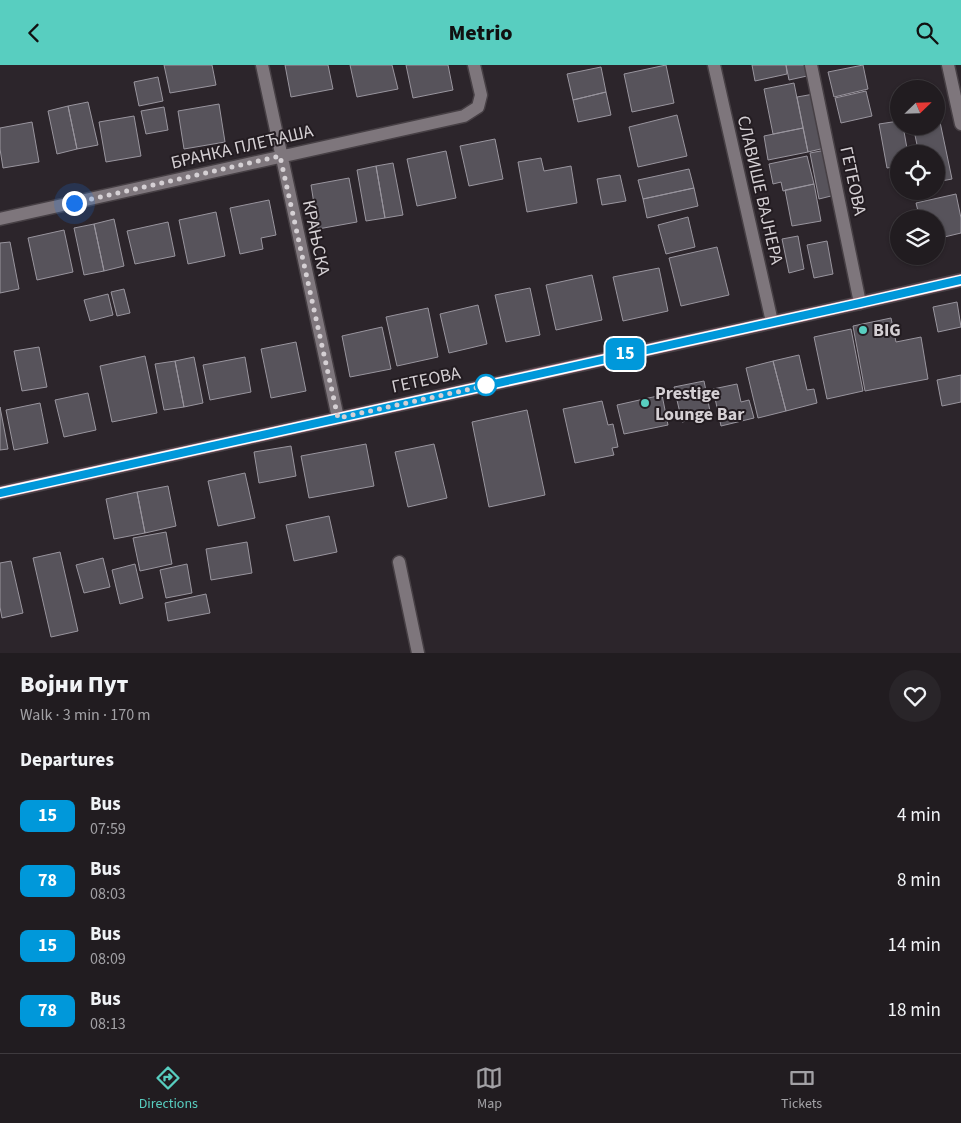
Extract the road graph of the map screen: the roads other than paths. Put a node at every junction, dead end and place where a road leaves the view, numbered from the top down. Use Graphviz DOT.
graph roads {
  1 [pos="262,65"];
  2 [pos="474,65"];
  3 [pos="714,65"];
  4 [pos="811,65"];
  5 [pos="948,65"];
  6 [pos="961,124"];
  7 [pos="280,156"];
  8 [pos="0,219"];
  9 [pos="961,280"];
  10 [pos="860,303"];
  11 [pos="772,322"];
  12 [pos="338,418"];
  13 [pos="0,493"];
  14 [pos="398,562"];
  15 [pos="418,653"];
  1 -- 7 [label="street, КРАЊСКА"];
  2 -- 7 [label="street, БРАНКА ПЛЕЋАША"];
  3 -- 11 [label="street, СЛАВИШЕ ВАЈНЕРА"];
  4 -- 10 [label="street, ГЕТЕОВА"];
  5 -- 6 [label="street"];
  7 -- 8 [label="street, БРАНКА ПЛЕЋАША"];
  7 -- 12 [label="street, КРАЊСКА"];
  9 -- 10 [label="main road, ГЕТЕОВА"];
  10 -- 11 [label="main road, ГЕТЕОВА"];
  11 -- 12 [label="main road, ГЕТЕОВА"];
  12 -- 13 [label="main road, ГЕТЕОВА"];
  14 -- 15 [label="street"];
}
